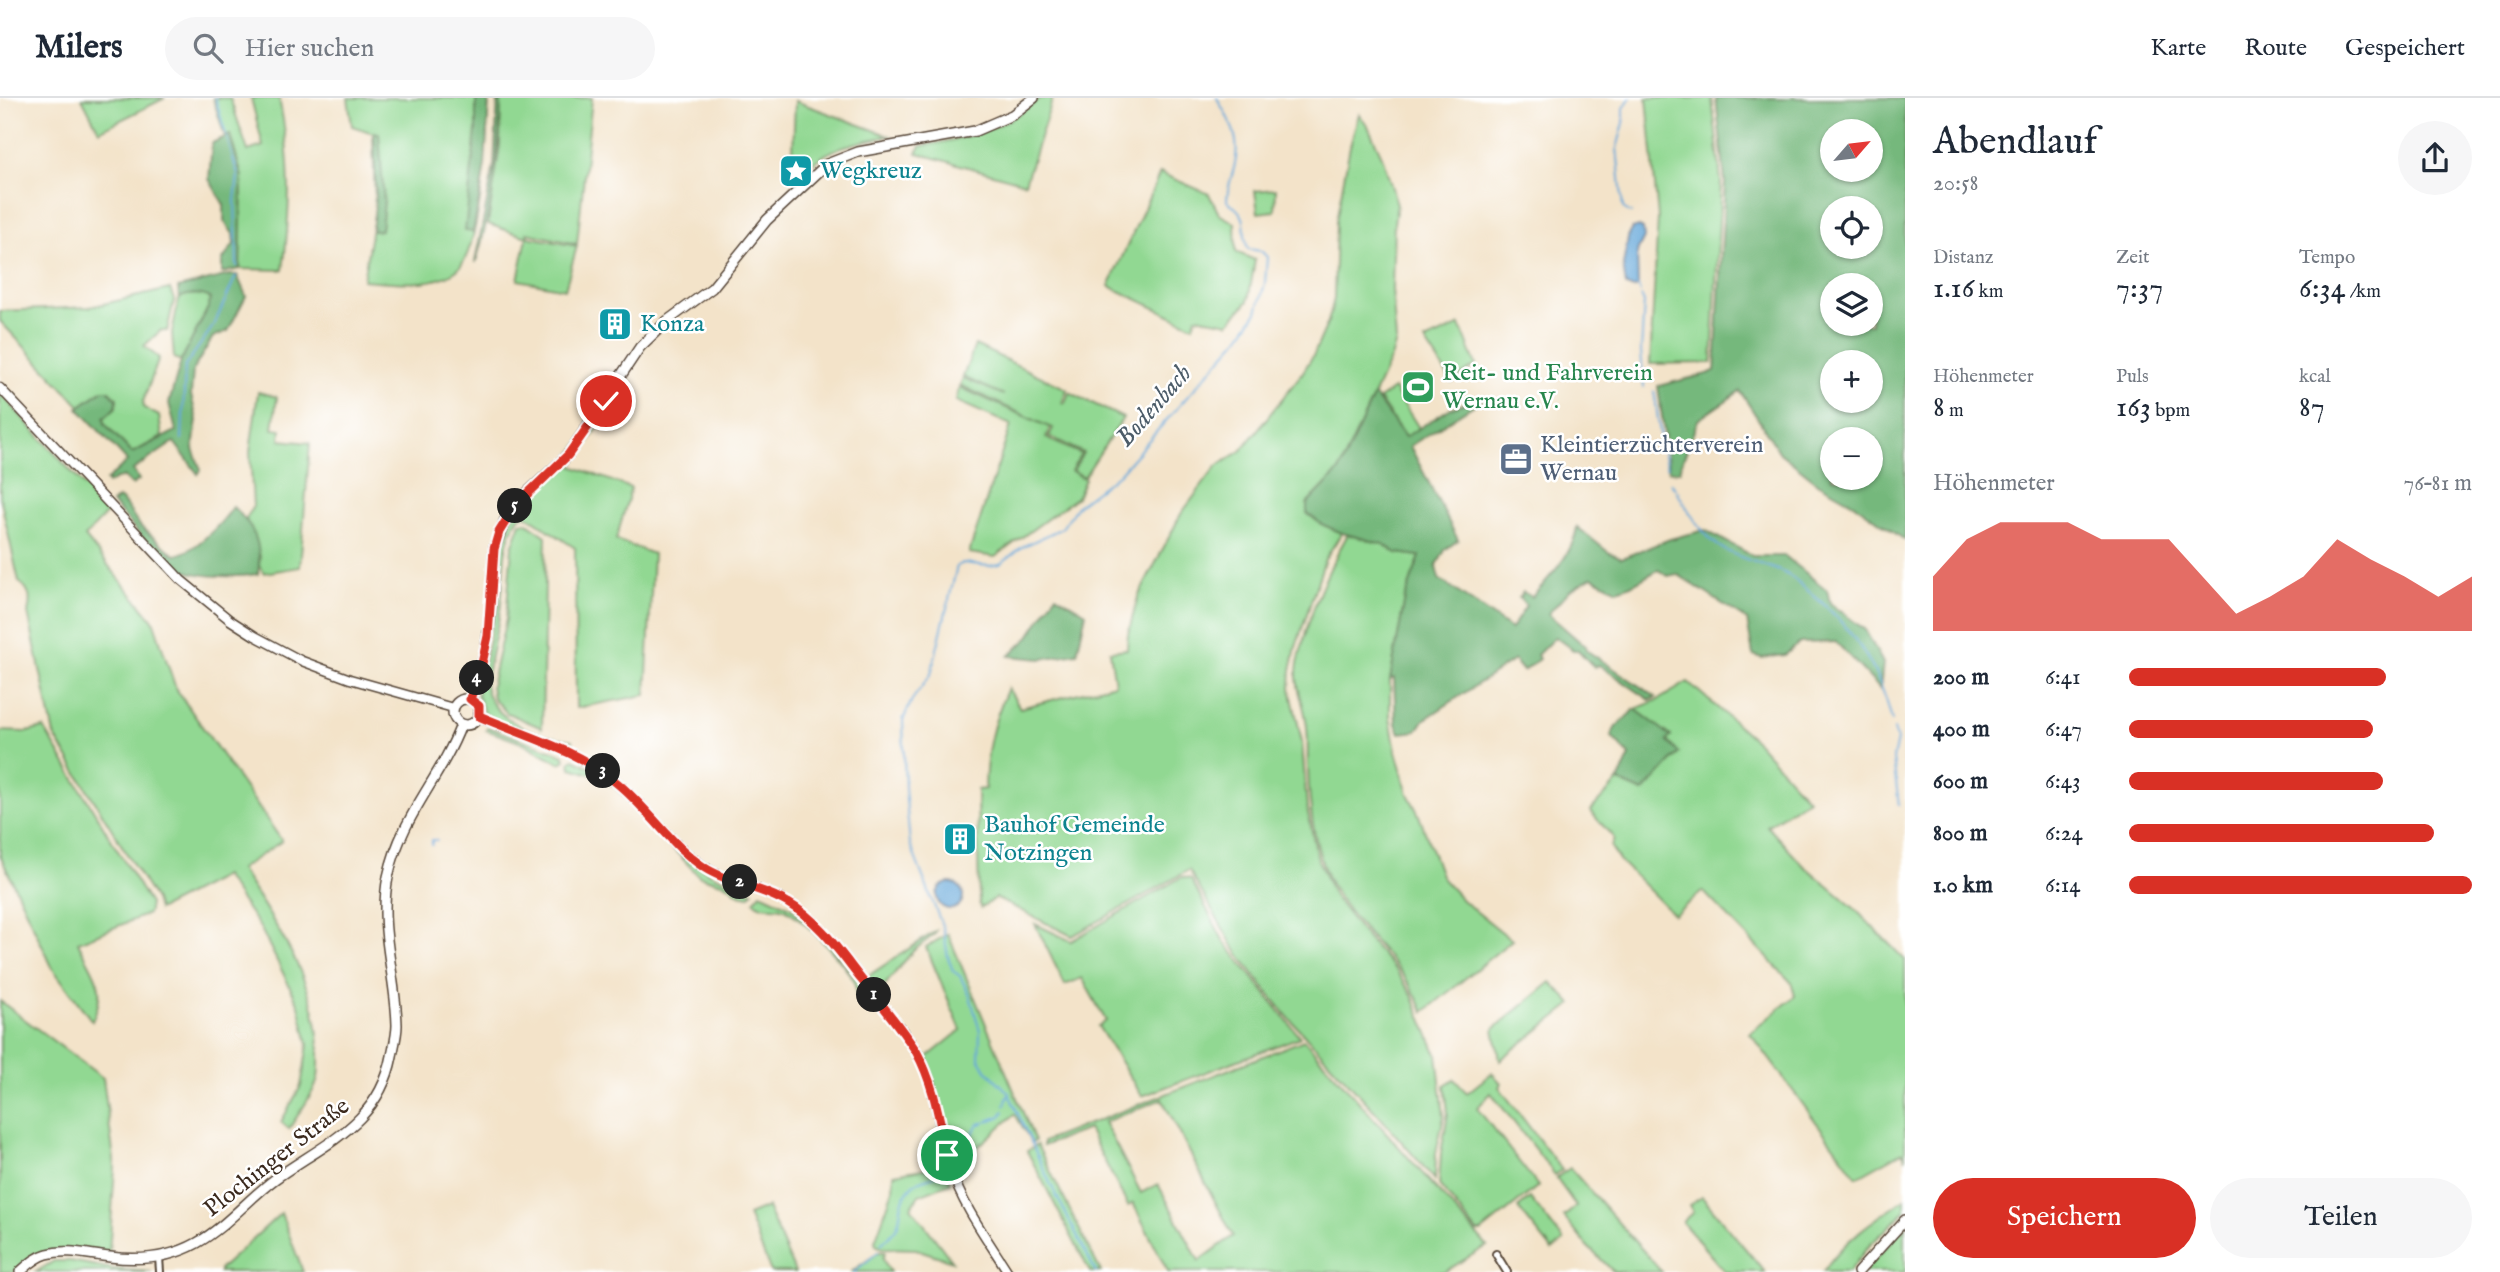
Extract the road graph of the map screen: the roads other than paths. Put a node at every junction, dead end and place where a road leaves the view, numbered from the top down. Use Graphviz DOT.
graph roads {
  1 [pos="1034,98"];
  2 [pos="0,388"];
  3 [pos="470,699"];
  4 [pos="453,708"];
  5 [pos="479,716"];
  6 [pos="461,725"];
  7 [pos="1905,1220"];
  8 [pos="1496,1254"];
  9 [pos="159,1257"];
  10 [pos="20,1272"];
  11 [pos="160,1272"];
  12 [pos="1008,1272"];
  13 [pos="1507,1272"];
  14 [pos="1858,1272"];
  1 -- 3 [label="main road"];
  2 -- 4 [label="street"];
  3 -- 4 [label="main road"];
  3 -- 5 [label="main road"];
  4 -- 6 [label="main road"];
  5 -- 6 [label="main road"];
  5 -- 12 [label="street"];
  6 -- 9 [label="main road, Plochinger Straße"];
  7 -- 14 [label="main road"];
  8 -- 13 [label="street"];
  9 -- 10 [label="main road, Plochinger Straße"];
  9 -- 11 [label="street"];
}
